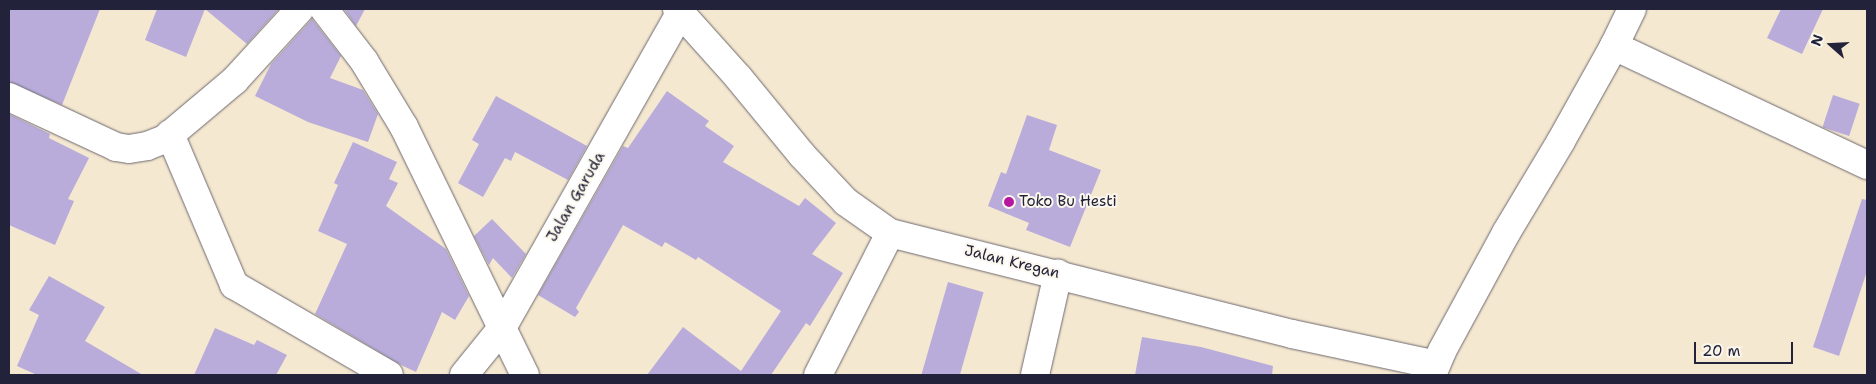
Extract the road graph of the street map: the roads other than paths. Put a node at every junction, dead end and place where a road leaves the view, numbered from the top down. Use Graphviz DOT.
graph roads {
  1 [pos="300,9"];
  2 [pos="324,9"];
  3 [pos="1632,9"];
  4 [pos="679,11"];
  5 [pos="1614,46"];
  6 [pos="9,97"];
  7 [pos="170,134"];
  8 [pos="1867,165"];
  9 [pos="890,233"];
  10 [pos="1058,274"];
  11 [pos="502,328"];
  12 [pos="1434,370"];
  13 [pos="389,375"];
  14 [pos="464,375"];
  15 [pos="525,375"];
  16 [pos="818,375"];
  17 [pos="1035,375"];
  1 -- 7 [label="street"];
  2 -- 11 [label="street"];
  3 -- 5 [label="street"];
  4 -- 9 [label="street, Jalan Kregan"];
  4 -- 11 [label="street, Jalan Garuda"];
  5 -- 8 [label="street"];
  5 -- 12 [label="street"];
  6 -- 7 [label="street"];
  7 -- 13 [label="street"];
  9 -- 10 [label="street, Jalan Kregan"];
  9 -- 16 [label="street"];
  10 -- 12 [label="street, Jalan Kregan"];
  10 -- 17 [label="street"];
  11 -- 14 [label="street, Jalan Garuda"];
  11 -- 15 [label="street"];
}
